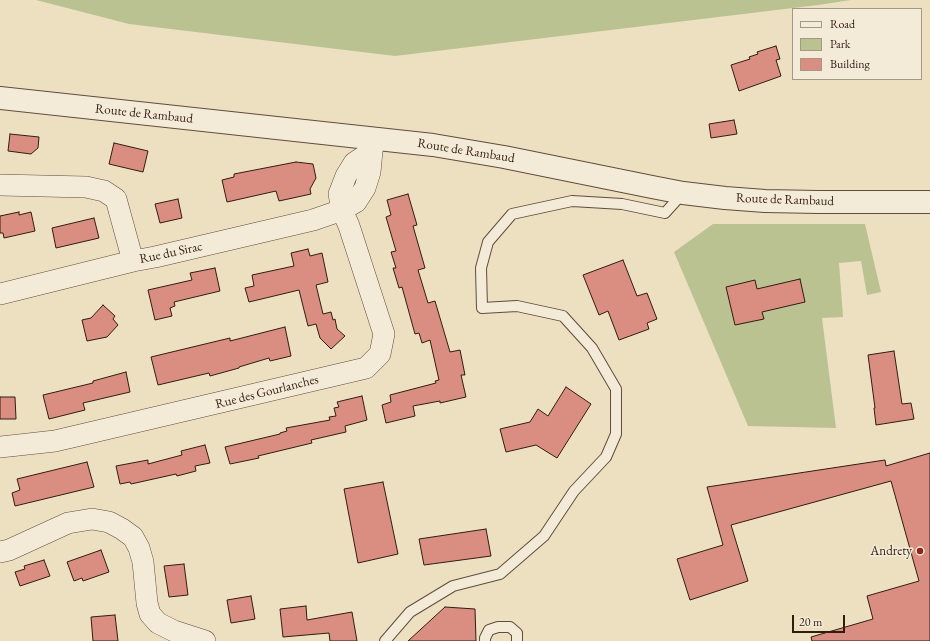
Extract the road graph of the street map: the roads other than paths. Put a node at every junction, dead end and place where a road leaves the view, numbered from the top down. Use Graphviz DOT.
graph roads {
  1 [pos="0,98"];
  2 [pos="373,144"];
  3 [pos="0,186"];
  4 [pos="683,193"];
  5 [pos="930,202"];
  6 [pos="342,210"];
  7 [pos="132,261"];
  8 [pos="0,294"];
  9 [pos="0,447"];
  10 [pos="0,552"];
  11 [pos="205,641"];
  12 [pos="385,641"];
  13 [pos="485,641"];
  14 [pos="518,641"];
  1 -- 2 [label="street, Route de Rambaud"];
  2 -- 4 [label="street, Route de Rambaud"];
  2 -- 6 [label="street"];
  3 -- 7 [label="street"];
  4 -- 5 [label="street, Route de Rambaud"];
  4 -- 12 [label="lane"];
  6 -- 7 [label="street, Rue du Sirac"];
  6 -- 9 [label="street, Rue des Gourlanches"];
  7 -- 8 [label="street, Rue du Sirac"];
  10 -- 11 [label="street"];
  13 -- 14 [label="lane"];
}
